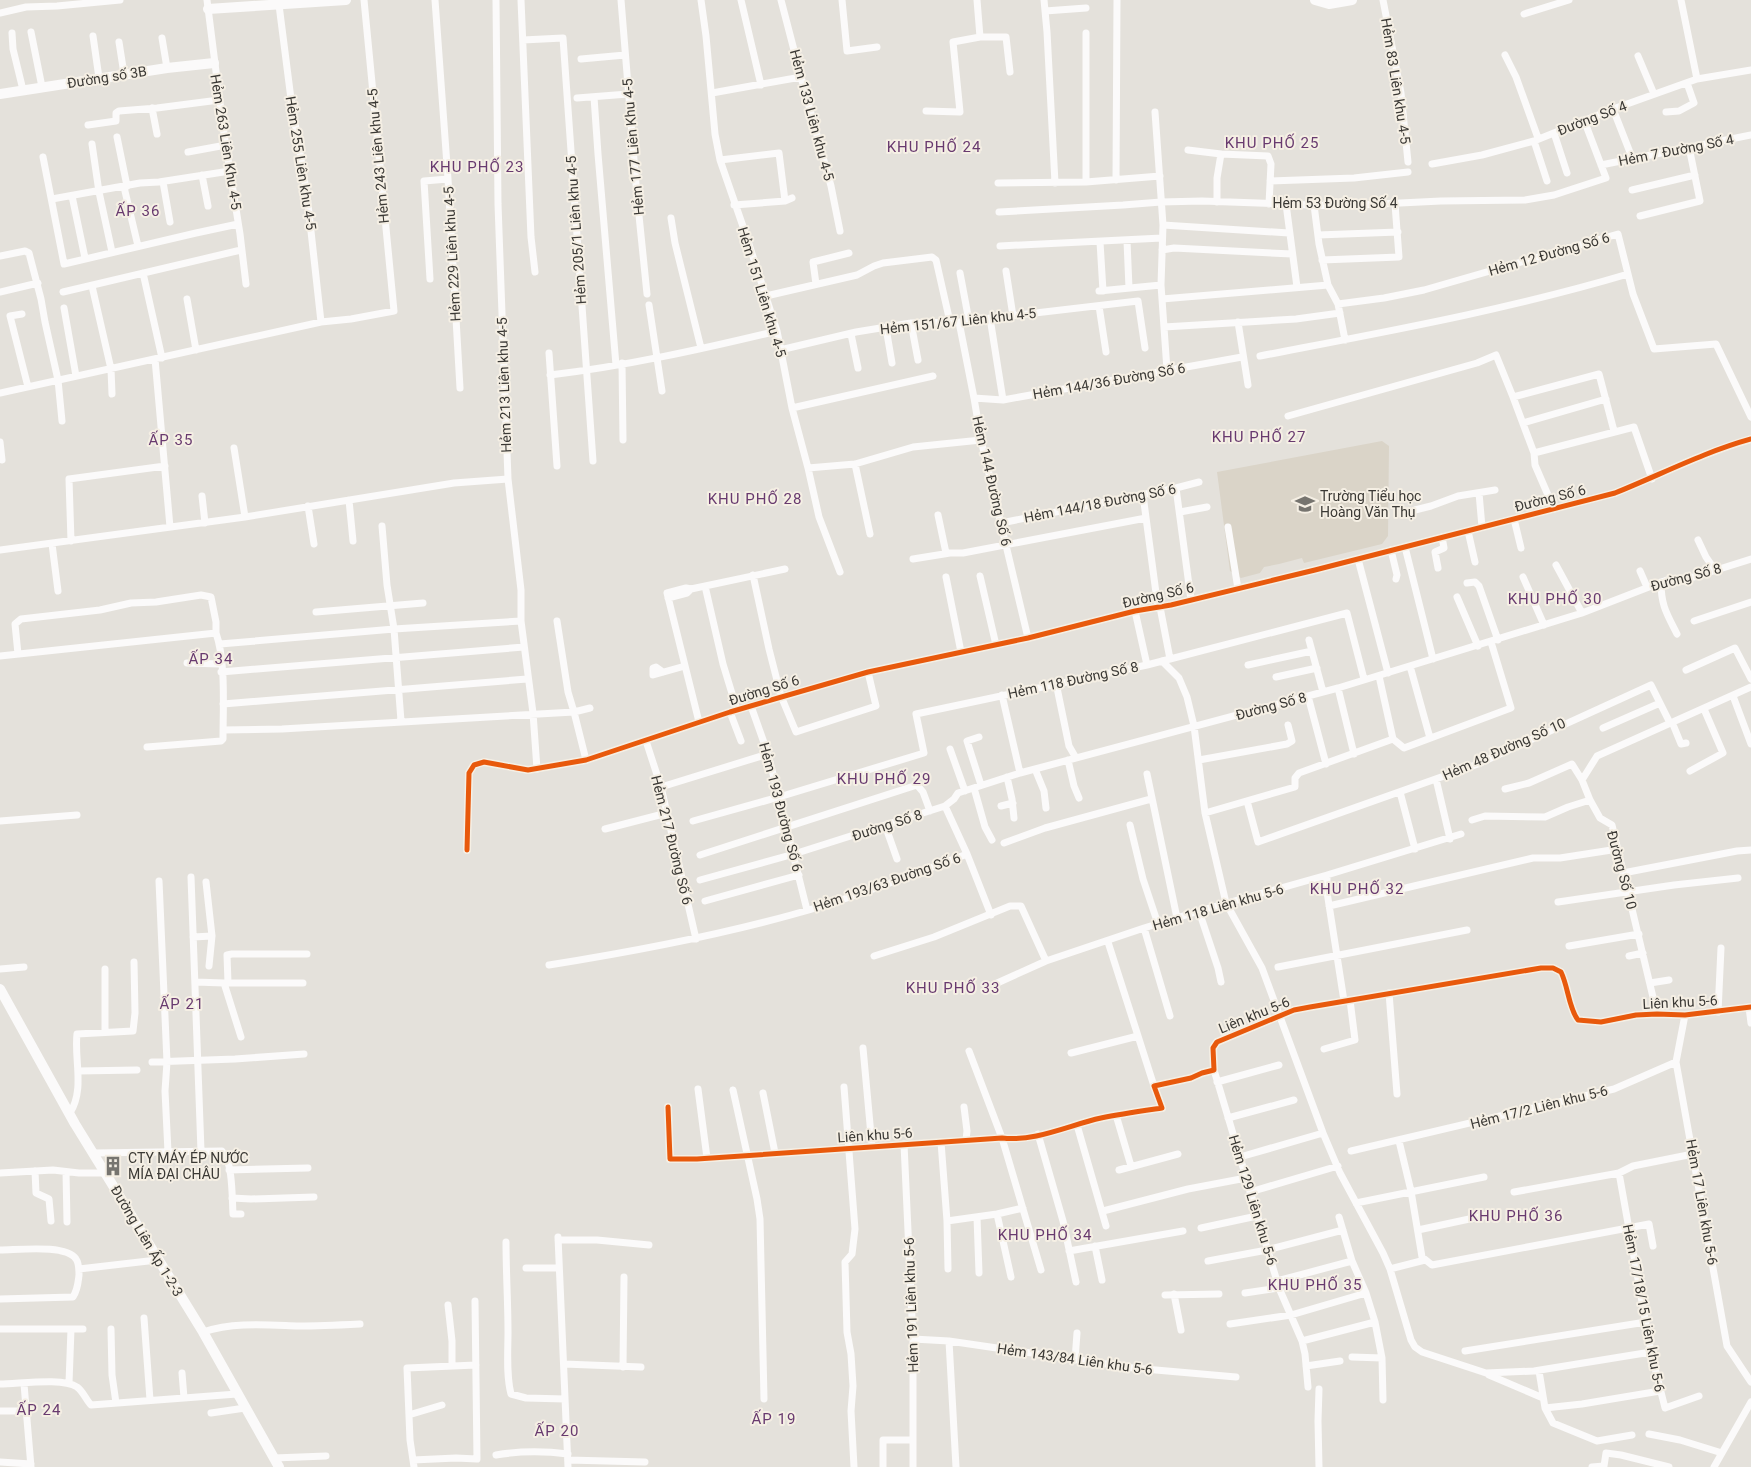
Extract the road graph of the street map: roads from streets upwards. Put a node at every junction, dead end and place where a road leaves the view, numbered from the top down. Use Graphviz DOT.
graph roads {
  1 [pos="14,0"];
  2 [pos="120,0"];
  3 [pos="346,0"];
  4 [pos="364,0"];
  5 [pos="435,0"];
  6 [pos="496,0"];
  7 [pos="521,0"];
  8 [pos="621,0"];
  9 [pos="701,0"];
  10 [pos="741,0"];
  11 [pos="781,0"];
  12 [pos="842,0"];
  13 [pos="977,0"];
  14 [pos="1044,0"];
  15 [pos="1117,0"];
  16 [pos="1315,0"];
  17 [pos="1352,0"];
  18 [pos="1383,0"];
  19 [pos="1569,0"];
  20 [pos="1681,0"];
  21 [pos="105,1"];
  22 [pos="303,1"];
  23 [pos="262,3"];
  24 [pos="279,4"];
  25 [pos="207,5"];
  26 [pos="1086,8"];
  27 [pos="17,9"];
  28 [pos="1045,11"];
  29 [pos="0,13"];
  30 [pos="1524,14"];
  31 [pos="12,32"];
  32 [pos="31,32"];
  33 [pos="1086,33"];
  34 [pos="93,36"];
  35 [pos="980,37"];
  36 [pos="162,38"];
  37 [pos="523,40"];
  38 [pos="119,42"];
  39 [pos="877,47"];
  40 [pos="625,55"];
  41 [pos="1505,55"];
  42 [pos="1638,56"];
  43 [pos="581,59"];
  44 [pos="214,63"];
  45 [pos="168,68"];
  46 [pos="1751,70"];
  47 [pos="1010,72"];
  48 [pos="124,74"];
  49 [pos="800,77"];
  50 [pos="99,78"];
  51 [pos="1697,79"];
  52 [pos="1687,82"];
  53 [pos="762,85"];
  54 [pos="42,87"];
  55 [pos="22,90"];
  56 [pos="0,94"];
  57 [pos="628,94"];
  58 [pos="712,94"];
  59 [pos="1654,94"];
  60 [pos="594,97"];
  61 [pos="577,98"];
  62 [pos="219,100"];
  63 [pos="152,108"];
  64 [pos="1613,109"];
  65 [pos="926,111"];
  66 [pos="1155,112"];
  67 [pos="1666,112"];
  68 [pos="1584,120"];
  69 [pos="88,125"];
  70 [pos="1554,133"];
  71 [pos="157,134"];
  72 [pos="1751,135"];
  73 [pos="117,137"];
  74 [pos="1536,139"];
  75 [pos="92,144"];
  76 [pos="226,145"];
  77 [pos="1689,147"];
  78 [pos="1188,150"];
  79 [pos="188,152"];
  80 [pos="1220,154"];
  81 [pos="43,157"];
  82 [pos="720,160"];
  83 [pos="1633,160"];
  84 [pos="1408,162"];
  85 [pos="1432,164"];
  86 [pos="1601,165"];
  87 [pos="230,171"];
  88 [pos="1408,172"];
  89 [pos="1567,173"];
  90 [pos="202,175"];
  91 [pos="1695,175"];
  92 [pos="1160,176"];
  93 [pos="448,179"];
  94 [pos="1116,180"];
  95 [pos="1270,181"];
  96 [pos="1547,181"];
  97 [pos="163,182"];
  98 [pos="1086,182"];
  99 [pos="998,183"];
  100 [pos="1055,183"];
  101 [pos="125,187"];
  102 [pos="1632,190"];
  103 [pos="99,192"];
  104 [pos="72,196"];
  105 [pos="52,200"];
  106 [pos="1161,202"];
  107 [pos="1218,202"];
  108 [pos="1269,204"];
  109 [pos="1286,204"];
  110 [pos="1395,204"];
  111 [pos="734,205"];
  112 [pos="1314,205"];
  113 [pos="208,206"];
  114 [pos="999,212"];
  115 [pos="1640,216"];
  116 [pos="671,218"];
  117 [pos="170,222"];
  118 [pos="238,224"];
  119 [pos="1163,225"];
  120 [pos="840,231"];
  121 [pos="1398,232"];
  122 [pos="1290,233"];
  123 [pos="1318,235"];
  124 [pos="1162,238"];
  125 [pos="1127,241"];
  126 [pos="1100,242"];
  127 [pos="138,246"];
  128 [pos="1000,246"];
  129 [pos="241,250"];
  130 [pos="1162,250"];
  131 [pos="112,252"];
  132 [pos="849,253"];
  133 [pos="1292,254"];
  134 [pos="0,256"];
  135 [pos="85,258"];
  136 [pos="1322,260"];
  137 [pos="1006,271"];
  138 [pos="535,272"];
  139 [pos="142,273"];
  140 [pos="960,273"];
  141 [pos="1628,274"];
  142 [pos="430,278"];
  143 [pos="38,283"];
  144 [pos="246,284"];
  145 [pos="816,284"];
  146 [pos="1328,285"];
  147 [pos="92,286"];
  148 [pos="1161,286"];
  149 [pos="1297,286"];
  150 [pos="1129,288"];
  151 [pos="0,292"];
  152 [pos="62,292"];
  153 [pos="647,294"];
  154 [pos="766,296"];
  155 [pos="187,299"];
  156 [pos="1162,299"];
  157 [pos="1338,304"];
  158 [pos="649,305"];
  159 [pos="1099,306"];
  160 [pos="64,308"];
  161 [pos="1340,313"];
  162 [pos="22,314"];
  163 [pos="1013,316"];
  164 [pos="990,318"];
  165 [pos="969,321"];
  166 [pos="321,322"];
  167 [pos="950,322"];
  168 [pos="959,322"];
  169 [pos="1238,322"];
  170 [pos="911,323"];
  171 [pos="1164,327"];
  172 [pos="886,328"];
  173 [pos="776,331"];
  174 [pos="851,334"];
  175 [pos="1345,340"];
  176 [pos="700,348"];
  177 [pos="1145,348"];
  178 [pos="196,350"];
  179 [pos="780,350"];
  180 [pos="1106,352"];
  181 [pos="549,353"];
  182 [pos="658,356"];
  183 [pos="1260,356"];
  184 [pos="1242,357"];
  185 [pos="158,358"];
  186 [pos="918,360"];
  187 [pos="892,363"];
  188 [pos="620,364"];
  189 [pos="858,368"];
  190 [pos="111,369"];
  191 [pos="586,370"];
  192 [pos="1167,370"];
  193 [pos="550,375"];
  194 [pos="76,376"];
  195 [pos="933,376"];
  196 [pos="58,380"];
  197 [pos="1248,385"];
  198 [pos="28,387"];
  199 [pos="460,388"];
  200 [pos="662,391"];
  201 [pos="0,393"];
  202 [pos="112,394"];
  203 [pos="1513,397"];
  204 [pos="974,398"];
  205 [pos="1606,399"];
  206 [pos="1003,400"];
  207 [pos="792,408"];
  208 [pos="1288,416"];
  209 [pos="1751,417"];
  210 [pos="62,421"];
  211 [pos="1523,423"];
  212 [pos="1614,431"];
  213 [pos="1751,439"];
  214 [pos="622,440"];
  215 [pos="981,440"];
  216 [pos="0,442"];
  217 [pos="234,448"];
  218 [pos="1534,453"];
  219 [pos="2,460"];
  220 [pos="593,461"];
  221 [pos="855,464"];
  222 [pos="165,466"];
  223 [pos="557,466"];
  224 [pos="808,468"];
  225 [pos="508,479"];
  226 [pos="1652,479"];
  227 [pos="1199,482"];
  228 [pos="1176,488"];
  229 [pos="1496,490"];
  230 [pos="1479,493"];
  231 [pos="1143,495"];
  232 [pos="202,496"];
  233 [pos="348,500"];
  234 [pos="308,506"];
  235 [pos="1207,508"];
  236 [pos="1554,509"];
  237 [pos="1414,510"];
  238 [pos="1180,512"];
  239 [pos="938,515"];
  240 [pos="245,517"];
  241 [pos="1146,518"];
  242 [pos="1514,519"];
  243 [pos="205,522"];
  244 [pos="1001,523"];
  245 [pos="382,526"];
  246 [pos="170,527"];
  247 [pos="1228,527"];
  248 [pos="1482,527"];
  249 [pos="1468,530"];
  250 [pos="870,534"];
  251 [pos="1442,537"];
  252 [pos="1698,540"];
  253 [pos="71,541"];
  254 [pos="353,541"];
  255 [pos="52,544"];
  256 [pos="314,544"];
  257 [pos="1006,544"];
  258 [pos="1405,547"];
  259 [pos="1521,548"];
  260 [pos="0,550"];
  261 [pos="1392,550"];
  262 [pos="946,553"];
  263 [pos="912,559"];
  264 [pos="1358,559"];
  265 [pos="1751,559"];
  266 [pos="1475,562"];
  267 [pos="1556,564"];
  268 [pos="1438,568"];
  269 [pos="785,569"];
  270 [pos="1715,570"];
  271 [pos="840,572"];
  272 [pos="1640,572"];
  273 [pos="753,575"];
  274 [pos="980,576"];
  275 [pos="946,577"];
  276 [pos="1523,577"];
  277 [pos="1396,579"];
  278 [pos="1660,582"];
  279 [pos="1467,583"];
  280 [pos="705,586"];
  281 [pos="1647,587"];
  282 [pos="1238,589"];
  283 [pos="58,591"];
  284 [pos="1457,597"];
  285 [pos="1191,600"];
  286 [pos="1751,602"];
  287 [pos="423,603"];
  288 [pos="391,605"];
  289 [pos="1159,608"];
  290 [pos="1135,611"];
  291 [pos="316,612"];
  292 [pos="1582,613"];
  293 [pos="521,621"];
  294 [pos="557,621"];
  295 [pos="1694,621"];
  296 [pos="1544,625"];
  297 [pos="394,629"];
  298 [pos="216,633"];
  299 [pos="1678,634"];
  300 [pos="1028,638"];
  301 [pos="1309,640"];
  302 [pos="1494,641"];
  303 [pos="220,644"];
  304 [pos="996,645"];
  305 [pos="1478,646"];
  306 [pos="524,648"];
  307 [pos="1312,651"];
  308 [pos="961,652"];
  309 [pos="18,654"];
  310 [pos="0,656"];
  311 [pos="396,658"];
  312 [pos="1166,660"];
  313 [pos="1433,660"];
  314 [pos="187,663"];
  315 [pos="1147,665"];
  316 [pos="685,666"];
  317 [pos="1248,666"];
  318 [pos="1410,666"];
  319 [pos="221,668"];
  320 [pos="1316,668"];
  321 [pos="1686,670"];
  322 [pos="663,672"];
  323 [pos="868,672"];
  324 [pos="1388,673"];
  325 [pos="1379,676"];
  326 [pos="1276,677"];
  327 [pos="527,679"];
  328 [pos="1364,679"];
  329 [pos="1751,679"];
  330 [pos="1056,683"];
  331 [pos="1751,687"];
  332 [pos="1338,688"];
  333 [pos="399,690"];
  334 [pos="1323,692"];
  335 [pos="1002,695"];
  336 [pos="781,696"];
  337 [pos="1308,696"];
  338 [pos="1733,696"];
  339 [pos="1660,703"];
  340 [pos="223,704"];
  341 [pos="751,706"];
  342 [pos="590,708"];
  343 [pos="1704,709"];
  344 [pos="734,711"];
  345 [pos="574,712"];
  346 [pos="533,713"];
  347 [pos="401,721"];
  348 [pos="699,722"];
  349 [pos="1671,723"];
  350 [pos="1288,724"];
  351 [pos="1194,726"];
  352 [pos="1603,728"];
  353 [pos="223,730"];
  354 [pos="979,737"];
  355 [pos="1430,738"];
  356 [pos="1393,739"];
  357 [pos="646,741"];
  358 [pos="742,741"];
  359 [pos="1686,743"];
  360 [pos="1751,744"];
  361 [pos="147,748"];
  362 [pos="950,749"];
  363 [pos="768,754"];
  364 [pos="1354,754"];
  365 [pos="1072,759"];
  366 [pos="586,760"];
  367 [pos="1199,760"];
  368 [pos="1326,764"];
  369 [pos="537,769"];
  370 [pos="1035,769"];
  371 [pos="1690,771"];
  372 [pos="1020,773"];
  373 [pos="1148,774"];
  374 [pos="1007,777"];
  375 [pos="1436,779"];
  376 [pos="1582,780"];
  377 [pos="981,785"];
  378 [pos="661,787"];
  379 [pos="974,788"];
  380 [pos="1505,788"];
  381 [pos="965,791"];
  382 [pos="1400,792"];
  383 [pos="780,797"];
  384 [pos="1079,798"];
  385 [pos="1152,799"];
  386 [pos="1590,800"];
  387 [pos="1247,801"];
  388 [pos="1012,804"];
  389 [pos="945,806"];
  390 [pos="1001,806"];
  391 [pos="1046,808"];
  392 [pos="930,810"];
  393 [pos="667,813"];
  394 [pos="1205,813"];
  395 [pos="77,815"];
  396 [pos="1014,818"];
  397 [pos="1472,820"];
  398 [pos="0,821"];
  399 [pos="693,821"];
  400 [pos="884,825"];
  401 [pos="1130,825"];
  402 [pos="787,827"];
  403 [pos="605,829"];
  404 [pos="1461,834"];
  405 [pos="1450,838"];
  406 [pos="992,840"];
  407 [pos="1004,842"];
  408 [pos="1414,849"];
  409 [pos="1618,849"];
  410 [pos="467,850"];
  411 [pos="1751,850"];
  412 [pos="794,854"];
  413 [pos="967,854"];
  414 [pos="700,855"];
  415 [pos="897,859"];
  416 [pos="1623,873"];
  417 [pos="799,875"];
  418 [pos="1327,875"];
  419 [pos="191,877"];
  420 [pos="1738,878"];
  421 [pos="700,880"];
  422 [pos="159,881"];
  423 [pos="206,882"];
  424 [pos="1627,891"];
  425 [pos="705,901"];
  426 [pos="1558,902"];
  427 [pos="1226,903"];
  428 [pos="1329,906"];
  429 [pos="807,910"];
  430 [pos="1199,911"];
  431 [pos="990,915"];
  432 [pos="1177,918"];
  433 [pos="1158,924"];
  434 [pos="1144,928"];
  435 [pos="1466,930"];
  436 [pos="1638,934"];
  437 [pos="212,936"];
  438 [pos="193,937"];
  439 [pos="696,939"];
  440 [pos="1108,942"];
  441 [pos="1569,946"];
  442 [pos="1721,948"];
  443 [pos="1643,953"];
  444 [pos="307,954"];
  445 [pos="1337,955"];
  446 [pos="874,956"];
  447 [pos="1629,956"];
  448 [pos="1046,961"];
  449 [pos="134,962"];
  450 [pos="209,966"];
  451 [pos="549,966"];
  452 [pos="24,967"];
  453 [pos="1278,967"];
  454 [pos="0,969"];
  455 [pos="105,969"];
  456 [pos="1668,980"];
  457 [pos="196,982"];
  458 [pos="1221,982"];
  459 [pos="226,983"];
  460 [pos="303,983"];
  461 [pos="1650,983"];
  462 [pos="995,984"];
  463 [pos="0,989"];
  464 [pos="1389,993"];
  465 [pos="1347,1000"];
  466 [pos="1750,1007"];
  467 [pos="1718,1012"];
  468 [pos="1656,1014"];
  469 [pos="1685,1015"];
  470 [pos="1170,1016"];
  471 [pos="1280,1016"];
  472 [pos="1751,1022"];
  473 [pos="105,1032"];
  474 [pos="1138,1036"];
  475 [pos="241,1037"];
  476 [pos="863,1048"];
  477 [pos="1324,1049"];
  478 [pos="968,1051"];
  479 [pos="1071,1053"];
  480 [pos="304,1054"];
  481 [pos="197,1061"];
  482 [pos="152,1062"];
  483 [pos="167,1062"];
  484 [pos="1676,1062"];
  485 [pos="1279,1065"];
  486 [pos="137,1070"];
  487 [pos="1214,1070"];
  488 [pos="78,1071"];
  489 [pos="1217,1082"];
  490 [pos="1154,1086"];
  491 [pos="844,1087"];
  492 [pos="698,1089"];
  493 [pos="734,1090"];
  494 [pos="763,1093"];
  495 [pos="1397,1094"];
  496 [pos="1294,1100"];
  497 [pos="668,1107"];
  498 [pos="964,1107"];
  499 [pos="70,1113"];
  500 [pos="1116,1115"];
  501 [pos="1228,1118"];
  502 [pos="1077,1125"];
  503 [pos="1323,1133"];
  504 [pos="1038,1134"];
  505 [pos="1002,1138"];
  506 [pos="966,1140"];
  507 [pos="1399,1141"];
  508 [pos="942,1142"];
  509 [pos="904,1144"];
  510 [pos="872,1146"];
  511 [pos="849,1147"];
  512 [pos="201,1151"];
  513 [pos="1352,1151"];
  514 [pos="168,1152"];
  515 [pos="94,1153"];
  516 [pos="775,1153"];
  517 [pos="1178,1154"];
  518 [pos="1693,1154"];
  519 [pos="746,1156"];
  520 [pos="1240,1157"];
  521 [pos="707,1158"];
  522 [pos="1131,1166"];
  523 [pos="1338,1166"];
  524 [pos="308,1168"];
  525 [pos="229,1170"];
  526 [pos="1119,1170"];
  527 [pos="35,1171"];
  528 [pos="66,1172"];
  529 [pos="0,1173"];
  530 [pos="106,1173"];
  531 [pos="1618,1173"];
  532 [pos="1484,1176"];
  533 [pos="1246,1178"];
  534 [pos="1412,1191"];
  535 [pos="1250,1192"];
  536 [pos="1514,1192"];
  537 [pos="314,1197"];
  538 [pos="232,1198"];
  539 [pos="1356,1203"];
  540 [pos="1023,1208"];
  541 [pos="1103,1211"];
  542 [pos="241,1214"];
  543 [pos="997,1214"];
  544 [pos="1488,1215"];
  545 [pos="1257,1216"];
  546 [pos="977,1217"];
  547 [pos="1339,1217"];
  548 [pos="52,1221"];
  549 [pos="947,1221"];
  550 [pos="67,1222"];
  551 [pos="1106,1226"];
  552 [pos="1628,1227"];
  553 [pos="1201,1228"];
  554 [pos="1343,1230"];
  555 [pos="1418,1230"];
  556 [pos="1183,1231"];
  557 [pos="506,1242"];
  558 [pos="649,1245"];
  559 [pos="1095,1246"];
  560 [pos="1653,1246"];
  561 [pos="0,1250"];
  562 [pos="1268,1250"];
  563 [pos="1069,1251"];
  564 [pos="157,1260"];
  565 [pos="1425,1260"];
  566 [pos="1208,1261"];
  567 [pos="1352,1261"];
  568 [pos="526,1268"];
  569 [pos="560,1268"];
  570 [pos="79,1269"];
  571 [pos="948,1269"];
  572 [pos="1390,1269"];
  573 [pos="1041,1270"];
  574 [pos="979,1273"];
  575 [pos="624,1277"];
  576 [pos="1011,1277"];
  577 [pos="1102,1280"];
  578 [pos="1076,1282"];
  579 [pos="1278,1284"];
  580 [pos="1245,1292"];
  581 [pos="1174,1294"];
  582 [pos="1219,1294"];
  583 [pos="1366,1294"];
  584 [pos="1165,1295"];
  585 [pos="0,1300"];
  586 [pos="475,1301"];
  587 [pos="448,1304"];
  588 [pos="1291,1315"];
  589 [pos="144,1318"];
  590 [pos="1375,1322"];
  591 [pos="1646,1322"];
  592 [pos="360,1324"];
  593 [pos="1230,1324"];
  594 [pos="0,1329"];
  595 [pos="71,1329"];
  596 [pos="83,1329"];
  597 [pos="112,1329"];
  598 [pos="1181,1330"];
  599 [pos="203,1332"];
  600 [pos="1077,1333"];
  601 [pos="913,1338"];
  602 [pos="948,1341"];
  603 [pos="1302,1341"];
  604 [pos="1465,1351"];
  605 [pos="1651,1352"];
  606 [pos="1352,1357"];
  607 [pos="1382,1358"];
  608 [pos="1074,1360"];
  609 [pos="1340,1361"];
  610 [pos="564,1364"];
  611 [pos="452,1366"];
  612 [pos="476,1366"];
  613 [pos="1306,1366"];
  614 [pos="623,1367"];
  615 [pos="641,1367"];
  616 [pos="1539,1370"];
  617 [pos="182,1373"];
  618 [pos="1486,1373"];
  619 [pos="1236,1378"];
  620 [pos="1751,1382"];
  621 [pos="69,1383"];
  622 [pos="0,1384"];
  623 [pos="24,1384"];
  624 [pos="1308,1387"];
  625 [pos="1319,1389"];
  626 [pos="1660,1391"];
  627 [pos="237,1394"];
  628 [pos="1698,1396"];
  629 [pos="184,1398"];
  630 [pos="1543,1398"];
  631 [pos="565,1399"];
  632 [pos="764,1399"];
  633 [pos="150,1400"];
  634 [pos="1383,1400"];
  635 [pos="1751,1402"];
  636 [pos="116,1403"];
  637 [pos="442,1405"];
  638 [pos="245,1408"];
  639 [pos="1545,1408"];
  640 [pos="27,1410"];
  641 [pos="0,1411"];
  642 [pos="211,1413"];
  643 [pos="409,1414"];
  644 [pos="1649,1434"];
  645 [pos="1632,1435"];
  646 [pos="912,1440"];
  647 [pos="1597,1441"];
  648 [pos="1606,1453"];
  649 [pos="1722,1453"];
  650 [pos="496,1455"];
  651 [pos="326,1456"];
  652 [pos="568,1460"];
  653 [pos="0,1462"];
  654 [pos="645,1462"];
  655 [pos="277,1463"];
  656 [pos="1637,1463"];
  657 [pos="413,1464"];
  658 [pos="31,1465"];
  659 [pos="1604,1466"];
  660 [pos="854,1467"];
  661 [pos="882,1467"];
  662 [pos="913,1467"];
  663 [pos="956,1467"];
  664 [pos="1319,1467"];
  665 [pos="1592,1467"];
  666 [pos="1669,1467"];
  667 [pos="1714,1467"];
  1 -- 27 [label="street"];
  2 -- 21 [label="street"];
  3 -- 22 [label="street"];
  4 -- 166 [label="street, Hẻm 243 Liên khu 4-5"];
  5 -- 93 [label="street, Hẻm 229 Liên khu 4-5"];
  6 -- 225 [label="street, Hẻm 213 Liên khu 4-5"];
  7 -- 37 [label="street"];
  8 -- 40 [label="street, Hẻm 177 Liên Khu 4-5"];
  9 -- 58 [label="street, Hẻm 151 Liên khu 4-5"];
  10 -- 53 [label="street"];
  11 -- 49 [label="street, Hẻm 133 Liên khu 4-5"];
  12 -- 39 [label="street"];
  13 -- 35 [label="street"];
  14 -- 28 [label="street"];
  15 -- 94 [label="street"];
  16 -- 17 [label="street"];
  18 -- 84 [label="street, Hẻm 83 Liên khu 4-5"];
  19 -- 30 [label="street"];
  20 -- 51 [label="street"];
  21 -- 27 [label="street"];
  22 -- 24 [label="street"];
  23 -- 24 [label="street"];
  23 -- 25 [label="street"];
  24 -- 166 [label="street, Hẻm 255 Liên khu 4-5"];
  25 -- 44 [label="street, Hẻm 263 Liên Khu 4-5"];
  26 -- 28 [label="street"];
  27 -- 29 [label="street"];
  28 -- 100 [label="street"];
  31 -- 55 [label="street"];
  32 -- 54 [label="street"];
  33 -- 98 [label="street"];
  34 -- 50 [label="street"];
  35 -- 47 [label="street"];
  35 -- 65 [label="street"];
  36 -- 45 [label="street"];
  37 -- 138 [label="street"];
  37 -- 191 [label="street, Hẻm 205/1 Liên khu 4-5"];
  38 -- 48 [label="street"];
  40 -- 43 [label="street"];
  40 -- 57 [label="street, Hẻm 177 Liên Khu 4-5"];
  41 -- 74 [label="street"];
  42 -- 59 [label="street"];
  44 -- 45 [label="street, Đường số 3B"];
  44 -- 62 [label="street, Hẻm 263 Liên Khu 4-5"];
  45 -- 48 [label="street, Đường số 3B"];
  46 -- 51 [label="street, Đường Số 4"];
  48 -- 50 [label="street, Đường số 3B"];
  49 -- 53 [label="street"];
  49 -- 120 [label="street, Hẻm 133 Liên khu 4-5"];
  50 -- 54 [label="street, Đường số 3B"];
  51 -- 52 [label="street, Đường Số 4"];
  52 -- 59 [label="street, Đường Số 4"];
  52 -- 67 [label="street"];
  53 -- 58 [label="street"];
  54 -- 55 [label="street, Đường số 3B"];
  55 -- 56 [label="street, Đường số 3B"];
  57 -- 60 [label="street"];
  57 -- 153 [label="street, Hẻm 177 Liên Khu 4-5"];
  58 -- 82 [label="street, Hẻm 151 Liên khu 4-5"];
  59 -- 64 [label="street, Đường Số 4"];
  60 -- 61 [label="street"];
  60 -- 188 [label="street"];
  62 -- 63 [label="street"];
  62 -- 76 [label="street, Hẻm 263 Liên Khu 4-5"];
  63 -- 69 [label="street"];
  63 -- 71 [label="street"];
  64 -- 68 [label="street, Đường Số 4"];
  64 -- 83 [label="street"];
  66 -- 92 [label="street"];
  68 -- 70 [label="street, Đường Số 4"];
  68 -- 86 [label="street"];
  70 -- 74 [label="street, Đường Số 4"];
  70 -- 89 [label="street"];
  72 -- 77 [label="street, Hẻm 7 Đường Số 4"];
  73 -- 101 [label="street"];
  74 -- 85 [label="street, Đường Số 4"];
  74 -- 96 [label="street"];
  75 -- 103 [label="street"];
  76 -- 79 [label="street"];
  76 -- 87 [label="street, Hẻm 263 Liên Khu 4-5"];
  77 -- 83 [label="street, Hẻm 7 Đường Số 4"];
  77 -- 91 [label="street"];
  78 -- 80 [label="street"];
  80 -- 95 [label="street"];
  80 -- 107 [label="street"];
  81 -- 105 [label="street"];
  82 -- 111 [label="street, Hẻm 151 Liên khu 4-5"];
  82 -- 111 [label="street"];
  83 -- 86 [label="street, Hẻm 7 Đường Số 4"];
  86 -- 110 [label="street, Hẻm 53 Đường Số 4"];
  87 -- 90 [label="street"];
  87 -- 118 [label="street, Hẻm 263 Liên Khu 4-5"];
  88 -- 95 [label="street"];
  90 -- 97 [label="street"];
  90 -- 113 [label="street"];
  91 -- 102 [label="street"];
  91 -- 115 [label="street"];
  92 -- 94 [label="street"];
  92 -- 106 [label="street"];
  93 -- 142 [label="street"];
  93 -- 199 [label="street, Hẻm 229 Liên khu 4-5"];
  94 -- 98 [label="street"];
  95 -- 108 [label="street"];
  97 -- 101 [label="street"];
  97 -- 117 [label="street"];
  98 -- 100 [label="street"];
  99 -- 100 [label="street"];
  101 -- 103 [label="street"];
  101 -- 127 [label="street"];
  103 -- 104 [label="street"];
  103 -- 131 [label="street"];
  104 -- 105 [label="street"];
  104 -- 135 [label="street"];
  105 -- 135 [label="street"];
  106 -- 107 [label="street, Hẻm 53 Đường Số 4"];
  106 -- 114 [label="street, Hẻm 53 Đường Số 4"];
  106 -- 119 [label="street"];
  107 -- 108 [label="street, Hẻm 53 Đường Số 4"];
  108 -- 109 [label="street, Hẻm 53 Đường Số 4"];
  109 -- 112 [label="street, Hẻm 53 Đường Số 4"];
  109 -- 122 [label="street"];
  110 -- 112 [label="street, Hẻm 53 Đường Số 4"];
  110 -- 121 [label="street"];
  111 -- 154 [label="street, Hẻm 151 Liên khu 4-5"];
  112 -- 123 [label="street"];
  116 -- 176 [label="street"];
  118 -- 127 [label="street"];
  118 -- 129 [label="street, Hẻm 263 Liên Khu 4-5"];
  119 -- 122 [label="street"];
  119 -- 124 [label="street"];
  121 -- 123 [label="street"];
  121 -- 136 [label="street"];
  122 -- 133 [label="street"];
  123 -- 136 [label="street"];
  124 -- 125 [label="street"];
  124 -- 130 [label="street"];
  125 -- 126 [label="street"];
  125 -- 150 [label="street"];
  126 -- 128 [label="street"];
  126 -- 150 [label="street"];
  127 -- 131 [label="street"];
  129 -- 139 [label="street"];
  129 -- 144 [label="street, Hẻm 263 Liên Khu 4-5"];
  130 -- 133 [label="street"];
  130 -- 148 [label="street"];
  131 -- 135 [label="street"];
  132 -- 145 [label="street"];
  133 -- 149 [label="street"];
  134 -- 143 [label="street"];
  136 -- 146 [label="street"];
  137 -- 163 [label="street"];
  139 -- 147 [label="street"];
  139 -- 185 [label="street"];
  140 -- 165 [label="street"];
  141 -- 157 [label="street, Hẻm 12 Đường Số 6"];
  141 -- 175 [label="street"];
  141 -- 209 [label="street, Hẻm 12 Đường Số 6"];
  143 -- 151 [label="street"];
  143 -- 196 [label="street"];
  145 -- 154 [label="street"];
  145 -- 167 [label="street"];
  146 -- 149 [label="street"];
  146 -- 157 [label="street"];
  147 -- 152 [label="street"];
  147 -- 190 [label="street"];
  148 -- 150 [label="street"];
  148 -- 156 [label="street"];
  149 -- 156 [label="street"];
  154 -- 173 [label="street, Hẻm 151 Liên khu 4-5"];
  155 -- 178 [label="street"];
  156 -- 171 [label="street"];
  157 -- 161 [label="street"];
  158 -- 182 [label="street"];
  159 -- 163 [label="street, Hẻm 151/67 Liên khu 4-5"];
  159 -- 177 [label="street, Hẻm 151/67 Liên khu 4-5"];
  159 -- 180 [label="street"];
  160 -- 194 [label="street"];
  161 -- 169 [label="street"];
  161 -- 175 [label="street"];
  162 -- 198 [label="street"];
  163 -- 164 [label="street, Hẻm 151/67 Liên khu 4-5"];
  164 -- 165 [label="street, Hẻm 151/67 Liên khu 4-5"];
  164 -- 206 [label="street"];
  165 -- 168 [label="street, Hẻm 151/67 Liên khu 4-5"];
  166 -- 178 [label="street"];
  167 -- 168 [label="street, Hẻm 151/67 Liên khu 4-5"];
  167 -- 170 [label="street, Hẻm 151/67 Liên khu 4-5"];
  168 -- 204 [label="street, Hẻm 144 Đường Số 6"];
  169 -- 171 [label="street"];
  169 -- 184 [label="street"];
  170 -- 172 [label="street, Hẻm 151/67 Liên khu 4-5"];
  170 -- 186 [label="street"];
  171 -- 192 [label="street"];
  172 -- 174 [label="street, Hẻm 151/67 Liên khu 4-5"];
  172 -- 187 [label="street"];
  173 -- 176 [label="street"];
  173 -- 179 [label="street, Hẻm 151 Liên khu 4-5"];
  174 -- 179 [label="street, Hẻm 151/67 Liên khu 4-5"];
  174 -- 189 [label="street"];
  175 -- 183 [label="street"];
  176 -- 182 [label="street"];
  178 -- 185 [label="street"];
  179 -- 207 [label="street, Hẻm 151 Liên khu 4-5"];
  181 -- 193 [label="street"];
  182 -- 188 [label="street"];
  182 -- 200 [label="street"];
  184 -- 192 [label="street, Hẻm 144/36 Đường Số 6"];
  184 -- 197 [label="street"];
  185 -- 190 [label="street"];
  185 -- 222 [label="street"];
  188 -- 191 [label="street"];
  188 -- 214 [label="street"];
  190 -- 194 [label="street"];
  190 -- 202 [label="street"];
  191 -- 193 [label="street"];
  191 -- 220 [label="street, Hẻm 205/1 Liên khu 4-5"];
  192 -- 206 [label="street, Hẻm 144/36 Đường Số 6"];
  193 -- 223 [label="street"];
  194 -- 196 [label="street"];
  195 -- 207 [label="street"];
  196 -- 198 [label="street"];
  196 -- 210 [label="street"];
  198 -- 201 [label="street"];
  203 -- 205 [label="street"];
  203 -- 208 [label="street"];
  203 -- 211 [label="street"];
  204 -- 206 [label="street, Hẻm 144/36 Đường Số 6"];
  204 -- 215 [label="street, Hẻm 144 Đường Số 6"];
  205 -- 211 [label="street"];
  205 -- 212 [label="street"];
  207 -- 224 [label="street, Hẻm 151 Liên khu 4-5"];
  211 -- 218 [label="street"];
  212 -- 218 [label="street"];
  212 -- 226 [label="street"];
  213 -- 226 [label="street, Đường Số 6"];
  215 -- 221 [label="street"];
  215 -- 244 [label="street, Hẻm 144 Đường Số 6"];
  216 -- 219 [label="street"];
  217 -- 240 [label="street"];
  218 -- 236 [label="street"];
  221 -- 224 [label="street"];
  221 -- 250 [label="street"];
  222 -- 246 [label="street"];
  222 -- 253 [label="street"];
  224 -- 271 [label="street, Hẻm 151 Liên khu 4-5"];
  225 -- 233 [label="street"];
  225 -- 293 [label="street, Hẻm 213 Liên khu 4-5"];
  226 -- 236 [label="street, Đường Số 6"];
  227 -- 228 [label="street, Hẻm 144/18 Đường Số 6"];
  228 -- 231 [label="street, Hẻm 144/18 Đường Số 6"];
  228 -- 238 [label="street"];
  229 -- 230 [label="street"];
  230 -- 237 [label="street"];
  230 -- 248 [label="street"];
  231 -- 241 [label="street"];
  231 -- 244 [label="street, Hẻm 144/18 Đường Số 6"];
  232 -- 243 [label="street"];
  233 -- 234 [label="street"];
  233 -- 254 [label="street"];
  234 -- 240 [label="street"];
  234 -- 256 [label="street"];
  235 -- 238 [label="street"];
  236 -- 242 [label="street, Đường Số 6"];
  238 -- 285 [label="street"];
  239 -- 262 [label="street"];
  240 -- 243 [label="street"];
  241 -- 257 [label="street"];
  241 -- 289 [label="street"];
  242 -- 248 [label="street, Đường Số 6"];
  242 -- 259 [label="street"];
  243 -- 246 [label="street"];
  244 -- 257 [label="street, Hẻm 144 Đường Số 6"];
  245 -- 288 [label="street"];
  246 -- 253 [label="street"];
  247 -- 282 [label="street"];
  248 -- 249 [label="street, Đường Số 6"];
  249 -- 251 [label="street, Đường Số 6"];
  249 -- 266 [label="street"];
  251 -- 258 [label="street, Đường Số 6"];
  251 -- 268 [label="street"];
  252 -- 270 [label="street"];
  253 -- 255 [label="street"];
  255 -- 260 [label="street"];
  255 -- 283 [label="street"];
  257 -- 262 [label="street"];
  257 -- 300 [label="street, Hẻm 144 Đường Số 6"];
  258 -- 261 [label="street, Đường Số 6"];
  258 -- 313 [label="street"];
  261 -- 264 [label="street, Đường Số 6"];
  261 -- 277 [label="street"];
  262 -- 263 [label="street"];
  264 -- 282 [label="street, Đường Số 6"];
  264 -- 324 [label="street"];
  265 -- 270 [label="street, Đường Số 8"];
  267 -- 292 [label="street"];
  269 -- 273 [label="street"];
  270 -- 278 [label="street, Đường Số 8"];
  272 -- 281 [label="street"];
  273 -- 280 [label="street"];
  273 -- 336 [label="street"];
  274 -- 304 [label="street"];
  275 -- 308 [label="street"];
  276 -- 296 [label="street"];
  278 -- 281 [label="street, Đường Số 8"];
  278 -- 299 [label="street"];
  279 -- 302 [label="street"];
  280 -- 316 [label="street"];
  280 -- 344 [label="street"];
  281 -- 292 [label="street, Đường Số 8"];
  282 -- 285 [label="street, Đường Số 6"];
  284 -- 305 [label="street"];
  285 -- 289 [label="street, Đường Số 6"];
  286 -- 295 [label="street"];
  287 -- 288 [label="street"];
  288 -- 291 [label="street"];
  288 -- 297 [label="street"];
  289 -- 290 [label="street, Đường Số 6"];
  289 -- 312 [label="street"];
  290 -- 300 [label="street, Đường Số 6"];
  290 -- 315 [label="street"];
  292 -- 296 [label="street, Đường Số 8"];
  293 -- 297 [label="street"];
  293 -- 306 [label="street, Hẻm 213 Liên khu 4-5"];
  294 -- 345 [label="street"];
  296 -- 302 [label="street, Đường Số 8"];
  297 -- 303 [label="street"];
  297 -- 311 [label="street"];
  298 -- 303 [label="street"];
  298 -- 309 [label="street"];
  298 -- 309 [label="street"];
  300 -- 304 [label="street, Đường Số 6"];
  301 -- 307 [label="street"];
  302 -- 305 [label="street, Đường Số 8"];
  302 -- 355 [label="street"];
  303 -- 319 [label="street"];
  304 -- 308 [label="street, Đường Số 6"];
  305 -- 313 [label="street, Đường Số 8"];
  306 -- 311 [label="street"];
  306 -- 327 [label="street, Hẻm 213 Liên khu 4-5"];
  307 -- 317 [label="street"];
  307 -- 320 [label="street"];
  308 -- 323 [label="street, Đường Số 6"];
  309 -- 310 [label="street"];
  311 -- 319 [label="street"];
  311 -- 333 [label="street"];
  312 -- 315 [label="street, Hẻm 118 Đường Số 8"];
  312 -- 328 [label="street, Hẻm 118 Đường Số 8"];
  312 -- 351 [label="street"];
  313 -- 318 [label="street, Đường Số 8"];
  314 -- 319 [label="street"];
  315 -- 330 [label="street, Hẻm 118 Đường Số 8"];
  316 -- 322 [label="street"];
  316 -- 348 [label="street"];
  318 -- 324 [label="street, Đường Số 8"];
  318 -- 355 [label="street"];
  319 -- 340 [label="street"];
  320 -- 326 [label="street"];
  320 -- 334 [label="street"];
  321 -- 329 [label="street"];
  323 -- 336 [label="street, Đường Số 6"];
  323 -- 336 [label="street"];
  324 -- 325 [label="street, Đường Số 8"];
  325 -- 328 [label="street, Đường Số 8"];
  325 -- 356 [label="street"];
  327 -- 333 [label="street"];
  327 -- 346 [label="street, Hẻm 213 Liên khu 4-5"];
  328 -- 332 [label="street, Đường Số 8"];
  330 -- 335 [label="street, Hẻm 118 Đường Số 8"];
  330 -- 365 [label="street"];
  331 -- 338 [label="street"];
  332 -- 334 [label="street, Đường Số 8"];
  332 -- 364 [label="street"];
  333 -- 340 [label="street"];
  333 -- 347 [label="street"];
  334 -- 337 [label="street, Đường Số 8"];
  335 -- 372 [label="street"];
  335 -- 383 [label="street, Hẻm 118 Đường Số 8"];
  336 -- 341 [label="street, Đường Số 6"];
  337 -- 351 [label="street, Đường Số 8"];
  337 -- 368 [label="street"];
  338 -- 343 [label="street"];
  338 -- 360 [label="street"];
  339 -- 349 [label="street, Hẻm 48 Đường Số 10"];
  339 -- 352 [label="street"];
  339 -- 375 [label="street, Hẻm 48 Đường Số 10"];
  340 -- 353 [label="street"];
  341 -- 344 [label="street, Đường Số 6"];
  341 -- 363 [label="street, Hẻm 193 Đường Số 6"];
  342 -- 345 [label="street"];
  343 -- 349 [label="street"];
  343 -- 371 [label="street"];
  344 -- 348 [label="street, Đường Số 6"];
  344 -- 358 [label="street"];
  345 -- 346 [label="street"];
  345 -- 366 [label="street"];
  346 -- 347 [label="street"];
  346 -- 369 [label="street, Hẻm 213 Liên khu 4-5"];
  347 -- 353 [label="street"];
  348 -- 357 [label="street, Đường Số 6"];
  349 -- 359 [label="street, Hẻm 48 Đường Số 10"];
  349 -- 376 [label="street"];
  350 -- 367 [label="street"];
  351 -- 365 [label="street, Đường Số 8"];
  351 -- 367 [label="street"];
  353 -- 361 [label="street"];
  354 -- 377 [label="street"];
  355 -- 356 [label="street"];
  356 -- 364 [label="street"];
  357 -- 366 [label="street, Đường Số 6"];
  357 -- 378 [label="street, Hẻm 217 Đường Số 6"];
  362 -- 381 [label="street"];
  363 -- 378 [label="street"];
  363 -- 383 [label="street, Hẻm 193 Đường Số 6"];
  364 -- 368 [label="street"];
  365 -- 370 [label="street, Đường Số 8"];
  365 -- 384 [label="street"];
  366 -- 369 [label="street, Đường Số 6"];
  367 -- 394 [label="street"];
  368 -- 387 [label="street"];
  369 -- 410 [label="street, Đường Số 6"];
  370 -- 372 [label="street, Đường Số 8"];
  370 -- 391 [label="street"];
  372 -- 374 [label="street, Đường Số 8"];
  373 -- 385 [label="street"];
  374 -- 377 [label="street, Đường Số 8"];
  374 -- 388 [label="street"];
  375 -- 382 [label="street, Hẻm 48 Đường Số 10"];
  375 -- 405 [label="street"];
  376 -- 380 [label="street"];
  376 -- 386 [label="street, Đường Số 10"];
  377 -- 379 [label="street, Đường Số 8"];
  378 -- 393 [label="street, Hẻm 217 Đường Số 6"];
  379 -- 381 [label="street, Đường Số 8"];
  379 -- 406 [label="street"];
  381 -- 389 [label="street, Đường Số 8"];
  382 -- 387 [label="street, Hẻm 48 Đường Số 10"];
  382 -- 408 [label="street"];
  383 -- 399 [label="street"];
  383 -- 402 [label="street, Hẻm 193 Đường Số 6"];
  385 -- 407 [label="street"];
  385 -- 432 [label="street"];
  386 -- 397 [label="street"];
  386 -- 409 [label="street, Đường Số 10"];
  387 -- 394 [label="street"];
  388 -- 390 [label="street"];
  388 -- 396 [label="street"];
  389 -- 392 [label="street, Đường Số 8"];
  389 -- 413 [label="street"];
  392 -- 400 [label="street, Đường Số 8"];
  392 -- 402 [label="street"];
  393 -- 403 [label="street"];
  393 -- 439 [label="street, Hẻm 217 Đường Số 6"];
  394 -- 427 [label="street"];
  395 -- 398 [label="street"];
  400 -- 412 [label="street, Đường Số 8"];
  400 -- 415 [label="street"];
  401 -- 433 [label="street"];
  402 -- 412 [label="street, Hẻm 193 Đường Số 6"];
  402 -- 414 [label="street"];
  404 -- 405 [label="street, Hẻm 118 Liên khu 5-6"];
  405 -- 408 [label="street, Hẻm 118 Liên khu 5-6"];
  408 -- 418 [label="street, Hẻm 118 Liên khu 5-6"];
  409 -- 416 [label="street, Đường Số 10"];
  409 -- 428 [label="street"];
  411 -- 416 [label="street"];
  412 -- 417 [label="street, Hẻm 193 Đường Số 6"];
  412 -- 421 [label="street, Đường Số 8"];
  413 -- 429 [label="street, Hẻm 193/63 Đường Số 6"];
  413 -- 431 [label="street"];
  416 -- 424 [label="street, Đường Số 10"];
  417 -- 425 [label="street"];
  417 -- 429 [label="street, Hẻm 193 Đường Số 6"];
  418 -- 427 [label="street, Hẻm 118 Liên khu 5-6"];
  418 -- 428 [label="street"];
  419 -- 438 [label="street"];
  420 -- 424 [label="street"];
  422 -- 483 [label="street"];
  423 -- 437 [label="street"];
  424 -- 426 [label="street"];
  424 -- 436 [label="street, Đường Số 10"];
  427 -- 430 [label="street, Hẻm 118 Liên khu 5-6"];
  427 -- 471 [label="street"];
  428 -- 445 [label="street"];
  429 -- 439 [label="street, Hẻm 193/63 Đường Số 6"];
  430 -- 432 [label="street, Hẻm 118 Liên khu 5-6"];
  430 -- 458 [label="street"];
  431 -- 446 [label="street"];
  431 -- 448 [label="street"];
  432 -- 433 [label="street, Hẻm 118 Liên khu 5-6"];
  433 -- 434 [label="street, Hẻm 118 Liên khu 5-6"];
  434 -- 440 [label="street, Hẻm 118 Liên khu 5-6"];
  434 -- 470 [label="street"];
  435 -- 445 [label="street"];
  436 -- 441 [label="street"];
  436 -- 443 [label="street, Đường Số 10"];
  437 -- 438 [label="street"];
  437 -- 450 [label="street"];
  438 -- 457 [label="street"];
  439 -- 451 [label="street, Hẻm 193/63 Đường Số 6"];
  440 -- 448 [label="street, Hẻm 118 Liên khu 5-6"];
  440 -- 474 [label="street"];
  442 -- 467 [label="street"];
  443 -- 447 [label="street"];
  443 -- 461 [label="street, Đường Số 10"];
  444 -- 459 [label="street"];
  445 -- 453 [label="street"];
  445 -- 465 [label="street"];
  448 -- 462 [label="street, Hẻm 118 Liên khu 5-6"];
  449 -- 473 [label="street"];
  452 -- 454 [label="street"];
  455 -- 473 [label="street"];
  456 -- 461 [label="street"];
  457 -- 459 [label="street"];
  457 -- 481 [label="street"];
  459 -- 460 [label="street"];
  459 -- 475 [label="street"];
  461 -- 468 [label="street, Đường Số 10"];
  463 -- 499 [label="street, Đường Liên Ấp 1-2-3"];
  464 -- 465 [label="street, Liên khu 5-6"];
  464 -- 468 [label="street, Liên khu 5-6"];
  464 -- 495 [label="street"];
  465 -- 471 [label="street, Liên khu 5-6"];
  465 -- 477 [label="street"];
  466 -- 467 [label="street, Liên khu 5-6"];
  466 -- 472 [label="street"];
  467 -- 469 [label="street, Liên khu 5-6"];
  468 -- 469 [label="street, Liên khu 5-6"];
  469 -- 484 [label="street, Hẻm 17 Liên khu 5-6"];
  471 -- 487 [label="street, Liên khu 5-6"];
  471 -- 503 [label="street"];
  473 -- 488 [label="street"];
  474 -- 479 [label="street"];
  474 -- 490 [label="street"];
  476 -- 510 [label="street"];
  478 -- 505 [label="street"];
  480 -- 481 [label="street"];
  481 -- 483 [label="street"];
  481 -- 512 [label="street"];
  482 -- 483 [label="street"];
  483 -- 514 [label="street"];
  484 -- 507 [label="street, Hẻm 17/2 Liên khu 5-6"];
  484 -- 518 [label="street, Hẻm 17 Liên khu 5-6"];
  485 -- 489 [label="street"];
  486 -- 488 [label="street"];
  487 -- 489 [label="street, Hẻm 129 Liên khu 5-6"];
  487 -- 490 [label="street"];
  488 -- 499 [label="street"];
  489 -- 501 [label="street, Hẻm 129 Liên khu 5-6"];
  490 -- 500 [label="street, Liên khu 5-6"];
  491 -- 511 [label="street"];
  492 -- 521 [label="street"];
  493 -- 519 [label="street"];
  494 -- 516 [label="street"];
  496 -- 501 [label="street"];
  497 -- 521 [label="street, Liên khu 5-6"];
  498 -- 506 [label="street"];
  499 -- 515 [label="street, Đường Liên Ấp 1-2-3"];
  500 -- 502 [label="street, Liên khu 5-6"];
  500 -- 522 [label="street"];
  501 -- 520 [label="street, Hẻm 129 Liên khu 5-6"];
  502 -- 504 [label="street, Liên khu 5-6"];
  502 -- 541 [label="street"];
  503 -- 520 [label="street"];
  503 -- 523 [label="street"];
  504 -- 505 [label="street, Liên khu 5-6"];
  504 -- 563 [label="street"];
  505 -- 506 [label="street, Liên khu 5-6"];
  505 -- 540 [label="street"];
  506 -- 508 [label="street, Liên khu 5-6"];
  507 -- 513 [label="street, Hẻm 17/2 Liên khu 5-6"];
  507 -- 534 [label="street"];
  508 -- 509 [label="street, Liên khu 5-6"];
  508 -- 549 [label="street"];
  509 -- 510 [label="street, Liên khu 5-6"];
  509 -- 601 [label="street, Hẻm 191 Liên khu 5-6"];
  510 -- 511 [label="street, Liên khu 5-6"];
  511 -- 516 [label="street, Liên khu 5-6"];
  511 -- 660 [label="street"];
  512 -- 514 [label="street"];
  512 -- 525 [label="street"];
  514 -- 515 [label="street"];
  515 -- 530 [label="street, Đường Liên Ấp 1-2-3"];
  516 -- 519 [label="street, Liên khu 5-6"];
  517 -- 522 [label="street"];
  518 -- 531 [label="street"];
  518 -- 620 [label="street, Hẻm 17 Liên khu 5-6"];
  519 -- 521 [label="street, Liên khu 5-6"];
  519 -- 632 [label="street"];
  520 -- 533 [label="street, Hẻm 129 Liên khu 5-6"];
  522 -- 526 [label="street"];
  523 -- 535 [label="street"];
  523 -- 539 [label="street"];
  524 -- 525 [label="street"];
  525 -- 538 [label="street"];
  527 -- 528 [label="street"];
  527 -- 529 [label="street"];
  527 -- 548 [label="street"];
  528 -- 530 [label="street"];
  528 -- 550 [label="street"];
  530 -- 564 [label="street, Đường Liên Ấp 1-2-3"];
  531 -- 536 [label="street"];
  531 -- 552 [label="street, Hẻm 17/18/15 Liên khu 5-6"];
  532 -- 534 [label="street"];
  533 -- 535 [label="street, Hẻm 129 Liên khu 5-6"];
  533 -- 541 [label="street"];
  534 -- 539 [label="street"];
  534 -- 555 [label="street"];
  535 -- 545 [label="street, Hẻm 129 Liên khu 5-6"];
  537 -- 538 [label="street"];
  538 -- 542 [label="street"];
  539 -- 572 [label="street"];
  540 -- 543 [label="street"];
  540 -- 573 [label="street"];
  541 -- 551 [label="street"];
  543 -- 546 [label="street"];
  543 -- 576 [label="street"];
  544 -- 555 [label="street"];
  545 -- 553 [label="street"];
  545 -- 562 [label="street, Hẻm 129 Liên khu 5-6"];
  546 -- 549 [label="street"];
  546 -- 574 [label="street"];
  547 -- 554 [label="street"];
  549 -- 571 [label="street"];
  552 -- 560 [label="street"];
  552 -- 565 [label="street"];
  552 -- 591 [label="street, Hẻm 17/18/15 Liên khu 5-6"];
  554 -- 562 [label="street"];
  554 -- 567 [label="street"];
  555 -- 565 [label="street"];
  556 -- 559 [label="street"];
  557 -- 631 [label="street"];
  558 -- 569 [label="street"];
  559 -- 563 [label="street"];
  559 -- 577 [label="street"];
  561 -- 570 [label="street"];
  562 -- 566 [label="street"];
  562 -- 579 [label="street, Hẻm 129 Liên khu 5-6"];
  563 -- 578 [label="street"];
  564 -- 570 [label="street"];
  564 -- 599 [label="street, Đường Liên Ấp 1-2-3"];
  565 -- 572 [label="street"];
  567 -- 579 [label="street"];
  567 -- 583 [label="street"];
  568 -- 569 [label="street"];
  569 -- 610 [label="street"];
  570 -- 585 [label="street"];
  572 -- 618 [label="street"];
  575 -- 614 [label="street"];
  579 -- 580 [label="street"];
  579 -- 588 [label="street, Hẻm 129 Liên khu 5-6"];
  581 -- 582 [label="street"];
  581 -- 584 [label="street"];
  581 -- 598 [label="street"];
  583 -- 588 [label="street"];
  583 -- 590 [label="street"];
  586 -- 612 [label="street"];
  587 -- 611 [label="street"];
  588 -- 593 [label="street"];
  588 -- 603 [label="street, Hẻm 129 Liên khu 5-6"];
  589 -- 633 [label="street"];
  590 -- 603 [label="street"];
  590 -- 607 [label="street"];
  591 -- 604 [label="street"];
  591 -- 605 [label="street, Hẻm 17/18/15 Liên khu 5-6"];
  592 -- 599 [label="street"];
  594 -- 595 [label="street"];
  595 -- 596 [label="street"];
  595 -- 621 [label="street"];
  597 -- 636 [label="street"];
  599 -- 627 [label="street, Đường Liên Ấp 1-2-3"];
  600 -- 608 [label="street"];
  601 -- 602 [label="street, Hẻm 143/84 Liên khu 5-6"];
  601 -- 646 [label="street, Hẻm 191 Liên khu 5-6"];
  602 -- 608 [label="street, Hẻm 143/84 Liên khu 5-6"];
  602 -- 663 [label="street"];
  603 -- 613 [label="street, Hẻm 129 Liên khu 5-6"];
  605 -- 616 [label="street"];
  605 -- 626 [label="street, Hẻm 17/18/15 Liên khu 5-6"];
  606 -- 607 [label="street"];
  607 -- 634 [label="street"];
  608 -- 619 [label="street, Hẻm 143/84 Liên khu 5-6"];
  609 -- 613 [label="street"];
  610 -- 614 [label="street"];
  610 -- 631 [label="street"];
  611 -- 612 [label="street"];
  611 -- 643 [label="street"];
  612 -- 657 [label="street"];
  613 -- 624 [label="street, Hẻm 129 Liên khu 5-6"];
  614 -- 615 [label="street"];
  616 -- 618 [label="street"];
  616 -- 630 [label="street"];
  617 -- 629 [label="street"];
  618 -- 630 [label="street"];
  621 -- 623 [label="street"];
  621 -- 636 [label="street"];
  622 -- 623 [label="street"];
  623 -- 640 [label="street"];
  625 -- 664 [label="street"];
  626 -- 628 [label="street, Hẻm 17/18/15 Liên khu 5-6"];
  626 -- 639 [label="street"];
  627 -- 629 [label="street"];
  627 -- 638 [label="street, Đường Liên Ấp 1-2-3"];
  629 -- 633 [label="street"];
  630 -- 639 [label="street"];
  631 -- 652 [label="street"];
  633 -- 636 [label="street"];
  635 -- 649 [label="street"];
  637 -- 643 [label="street"];
  638 -- 642 [label="street"];
  638 -- 655 [label="street, Đường Liên Ấp 1-2-3"];
  639 -- 647 [label="street"];
  640 -- 641 [label="street"];
  640 -- 658 [label="street"];
  643 -- 657 [label="street"];
  644 -- 649 [label="street"];
  645 -- 647 [label="street"];
  646 -- 661 [label="street"];
  646 -- 662 [label="street, Hẻm 191 Liên khu 5-6"];
  647 -- 648 [label="street"];
  648 -- 656 [label="street"];
  648 -- 659 [label="street"];
  649 -- 667 [label="street"];
  650 -- 652 [label="street"];
  651 -- 655 [label="street"];
  652 -- 654 [label="street"];
  653 -- 658 [label="street"];
  656 -- 666 [label="street"];
  659 -- 665 [label="street"];
}
